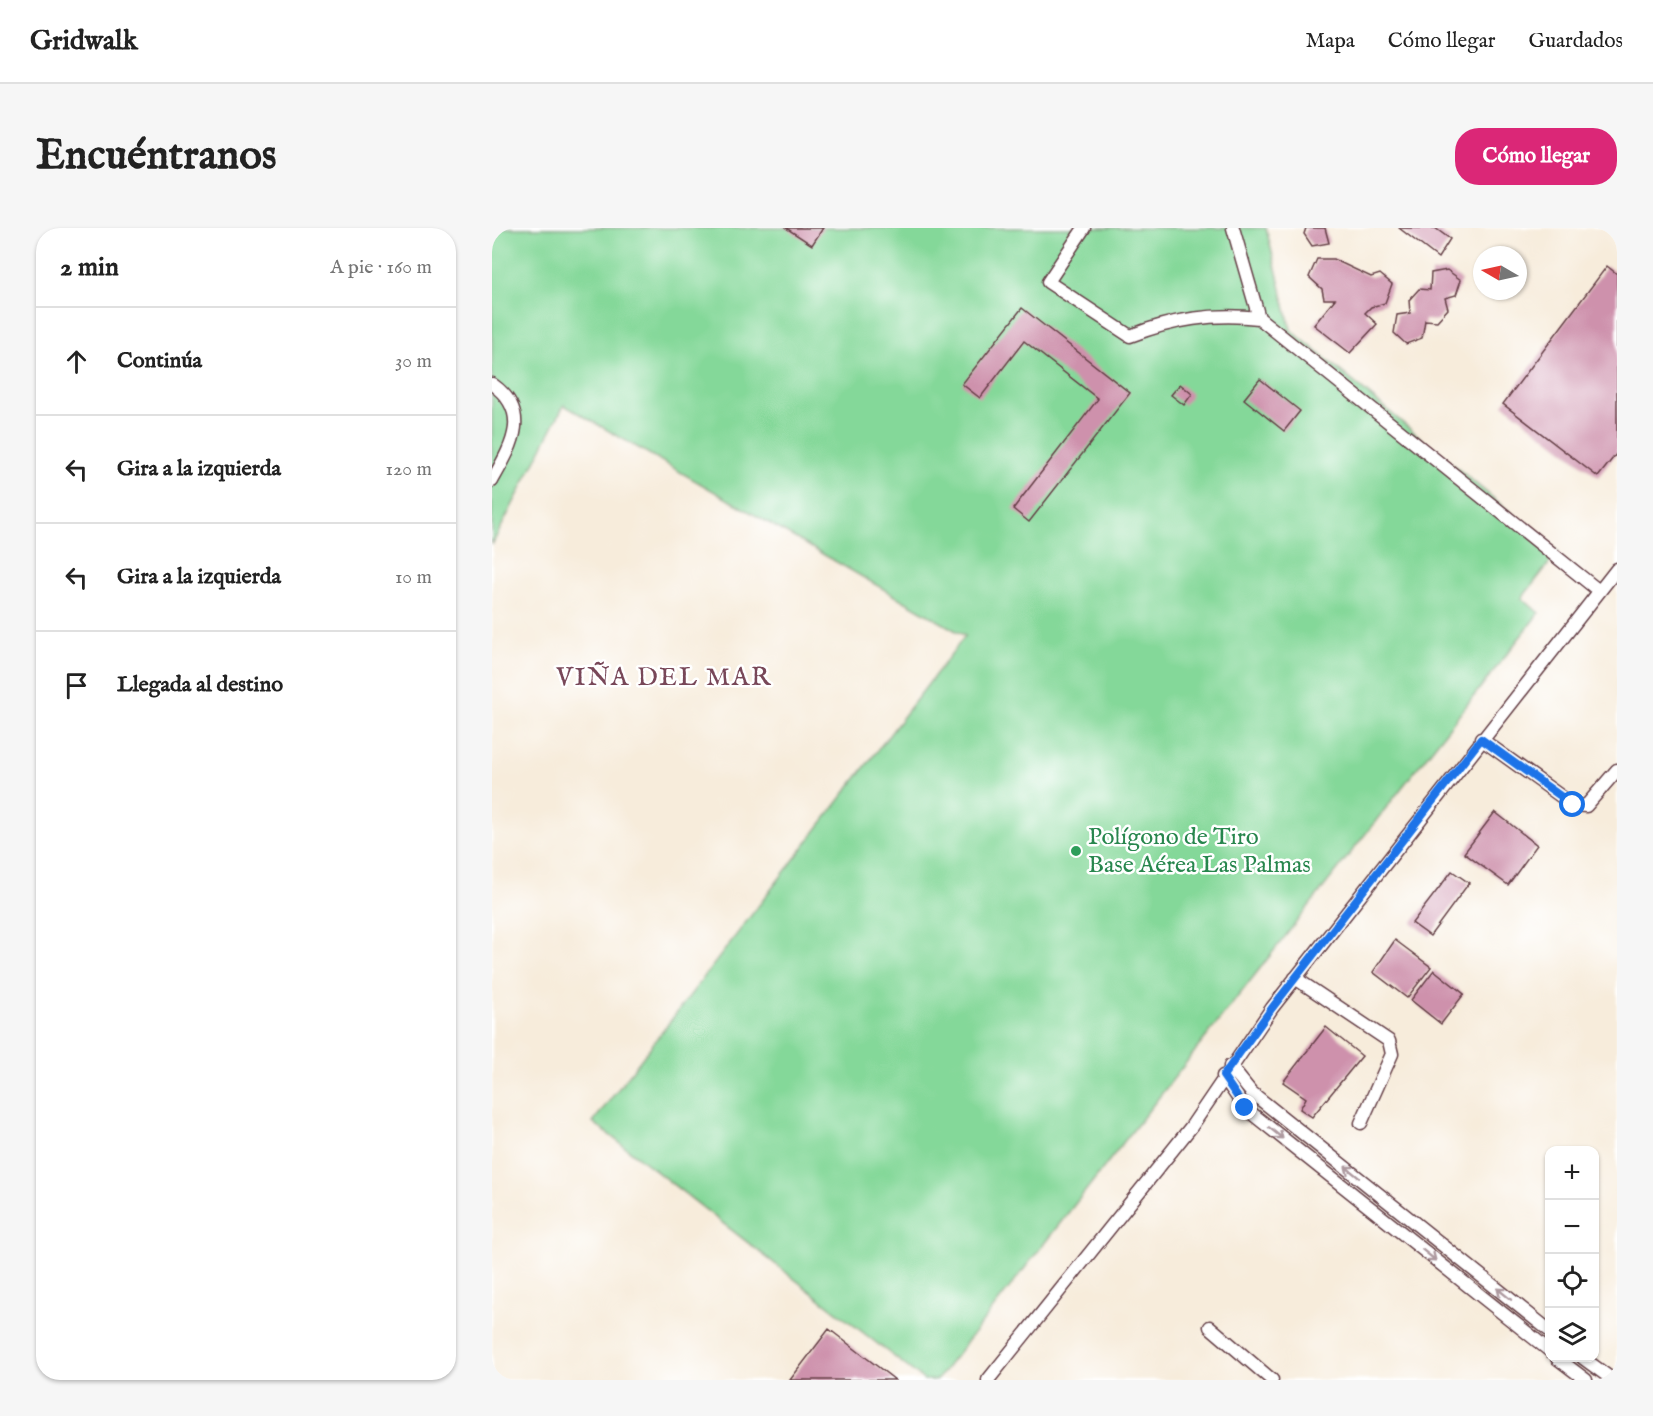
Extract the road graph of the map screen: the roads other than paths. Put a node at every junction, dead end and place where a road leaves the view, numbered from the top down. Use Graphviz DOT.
graph roads {
  1 [pos="1084,228"];
  2 [pos="1233,228"];
  3 [pos="1259,318"];
  4 [pos="492,384"];
  5 [pos="492,481"];
  6 [pos="1617,569"];
  7 [pos="1599,591"];
  8 [pos="1481,739"];
  9 [pos="1617,770"];
  10 [pos="1295,978"];
  11 [pos="1227,1071"];
  12 [pos="1360,1123"];
  13 [pos="1481,1276"];
  14 [pos="1472,1290"];
  15 [pos="1210,1327"];
  16 [pos="1545,1327"];
  17 [pos="1545,1347"];
  18 [pos="1571,1362"];
  19 [pos="1588,1362"];
  20 [pos="988,1380"];
  21 [pos="1272,1380"];
  22 [pos="1586,1380"];
  23 [pos="1613,1380"];
  1 -- 3 [label="lane"];
  2 -- 3 [label="lane"];
  3 -- 7 [label="lane"];
  4 -- 5 [label="lane"];
  6 -- 7 [label="lane"];
  7 -- 8 [label="lane"];
  8 -- 9 [label="lane"];
  8 -- 10 [label="lane"];
  10 -- 11 [label="lane"];
  10 -- 12 [label="lane"];
  13 -- 11 [label="lane, one-way"];
  11 -- 14 [label="lane, one-way"];
  11 -- 20 [label="lane"];
  13 -- 14 [label="lane"];
  16 -- 13 [label="lane, one-way"];
  14 -- 17 [label="lane"];
  15 -- 21 [label="lane"];
  18 -- 22 [label="lane"];
  19 -- 23 [label="lane"];
}
